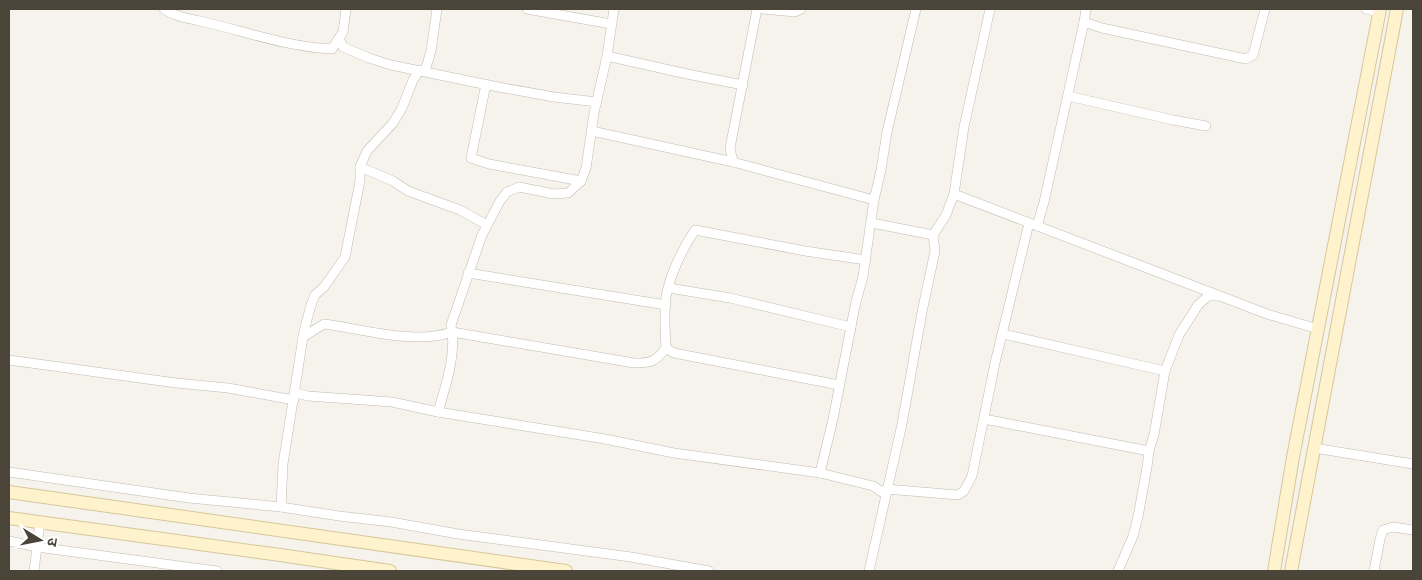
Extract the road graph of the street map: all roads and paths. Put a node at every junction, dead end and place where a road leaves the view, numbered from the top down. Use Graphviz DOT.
graph roads {
  1 [pos="164,9"];
  2 [pos="346,9"];
  3 [pos="437,9"];
  4 [pos="527,9"];
  5 [pos="614,9"];
  6 [pos="757,9"];
  7 [pos="763,9"];
  8 [pos="801,9"];
  9 [pos="916,9"];
  10 [pos="990,9"];
  11 [pos="1086,9"];
  12 [pos="1265,9"];
  13 [pos="1366,9"];
  14 [pos="1380,10"];
  15 [pos="1396,12"];
  16 [pos="1084,22"];
  17 [pos="611,24"];
  18 [pos="339,38"];
  19 [pos="607,56"];
  20 [pos="422,71"];
  21 [pos="486,84"];
  22 [pos="743,84"];
  23 [pos="1068,96"];
  24 [pos="597,102"];
  25 [pos="1206,126"];
  26 [pos="592,131"];
  27 [pos="732,162"];
  28 [pos="360,167"];
  29 [pos="581,181"];
  30 [pos="954,194"];
  31 [pos="874,200"];
  32 [pos="872,223"];
  33 [pos="1033,224"];
  34 [pos="487,225"];
  35 [pos="933,235"];
  36 [pos="866,260"];
  37 [pos="468,273"];
  38 [pos="669,288"];
  39 [pos="1221,296"];
  40 [pos="666,305"];
  41 [pos="852,327"];
  42 [pos="1318,329"];
  43 [pos="452,332"];
  44 [pos="1003,334"];
  45 [pos="1335,336"];
  46 [pos="303,337"];
  47 [pos="666,348"];
  48 [pos="9,360"];
  49 [pos="1165,371"];
  50 [pos="840,385"];
  51 [pos="294,396"];
  52 [pos="438,412"];
  53 [pos="984,419"];
  54 [pos="1314,448"];
  55 [pos="1148,450"];
  56 [pos="1413,464"];
  57 [pos="9,472"];
  58 [pos="820,473"];
  59 [pos="9,492"];
  60 [pos="886,492"];
  61 [pos="281,507"];
  62 [pos="9,518"];
  63 [pos="40,522"];
  64 [pos="1413,530"];
  65 [pos="9,541"];
  66 [pos="37,547"];
  67 [pos="34,571"];
  68 [pos="217,571"];
  69 [pos="390,571"];
  70 [pos="566,571"];
  71 [pos="709,571"];
  72 [pos="869,571"];
  73 [pos="1118,571"];
  74 [pos="1274,571"];
  75 [pos="1291,571"];
  76 [pos="1374,571"];
  1 -- 18 [label="street"];
  2 -- 18 [label="street"];
  3 -- 20 [label="street"];
  4 -- 17 [label="street"];
  5 -- 17 [label="street"];
  6 -- 22 [label="street"];
  7 -- 8 [label="street"];
  9 -- 31 [label="street"];
  10 -- 30 [label="street"];
  11 -- 16 [label="street"];
  12 -- 16 [label="street"];
  13 -- 14 [label="street"];
  14 -- 15 [label="street"];
  14 -- 42 [label="street"];
  15 -- 45 [label="street"];
  16 -- 23 [label="street"];
  17 -- 19 [label="street"];
  18 -- 20 [label="street"];
  19 -- 22 [label="street"];
  19 -- 24 [label="street"];
  20 -- 21 [label="street"];
  20 -- 28 [label="street"];
  21 -- 24 [label="street"];
  21 -- 29 [label="street"];
  22 -- 27 [label="street"];
  23 -- 25 [label="street"];
  23 -- 33 [label="street"];
  24 -- 26 [label="street"];
  26 -- 27 [label="street"];
  26 -- 29 [label="street"];
  27 -- 31 [label="street"];
  28 -- 34 [label="street"];
  28 -- 46 [label="street"];
  29 -- 34 [label="street"];
  30 -- 33 [label="street"];
  30 -- 35 [label="street"];
  31 -- 32 [label="street"];
  32 -- 35 [label="street"];
  32 -- 36 [label="street"];
  33 -- 39 [label="street"];
  33 -- 44 [label="street"];
  34 -- 37 [label="street"];
  35 -- 60 [label="street"];
  36 -- 38 [label="street"];
  36 -- 41 [label="street"];
  37 -- 40 [label="street"];
  37 -- 43 [label="street"];
  38 -- 40 [label="street"];
  38 -- 41 [label="street"];
  39 -- 42 [label="street"];
  39 -- 49 [label="street"];
  40 -- 47 [label="street"];
  41 -- 50 [label="street"];
  42 -- 45 [label="street"];
  42 -- 74 [label="street"];
  43 -- 46 [label="street"];
  43 -- 47 [label="street"];
  43 -- 52 [label="street"];
  44 -- 49 [label="street"];
  44 -- 53 [label="street"];
  45 -- 54 [label="street"];
  46 -- 51 [label="street"];
  47 -- 50 [label="street"];
  48 -- 51 [label="street"];
  49 -- 55 [label="street"];
  50 -- 58 [label="street"];
  51 -- 52 [label="street"];
  51 -- 61 [label="street"];
  52 -- 58 [label="street"];
  53 -- 55 [label="street"];
  53 -- 60 [label="street"];
  54 -- 56 [label="street"];
  54 -- 75 [label="street"];
  55 -- 73 [label="street"];
  57 -- 61 [label="street"];
  58 -- 60 [label="street"];
  59 -- 70 [label="street"];
  60 -- 72 [label="street"];
  61 -- 71 [label="street"];
  62 -- 63 [label="street"];
  63 -- 66 [label="street"];
  63 -- 69 [label="street"];
  64 -- 76 [label="street"];
  65 -- 66 [label="street"];
  66 -- 67 [label="street"];
  66 -- 68 [label="street"];
}
